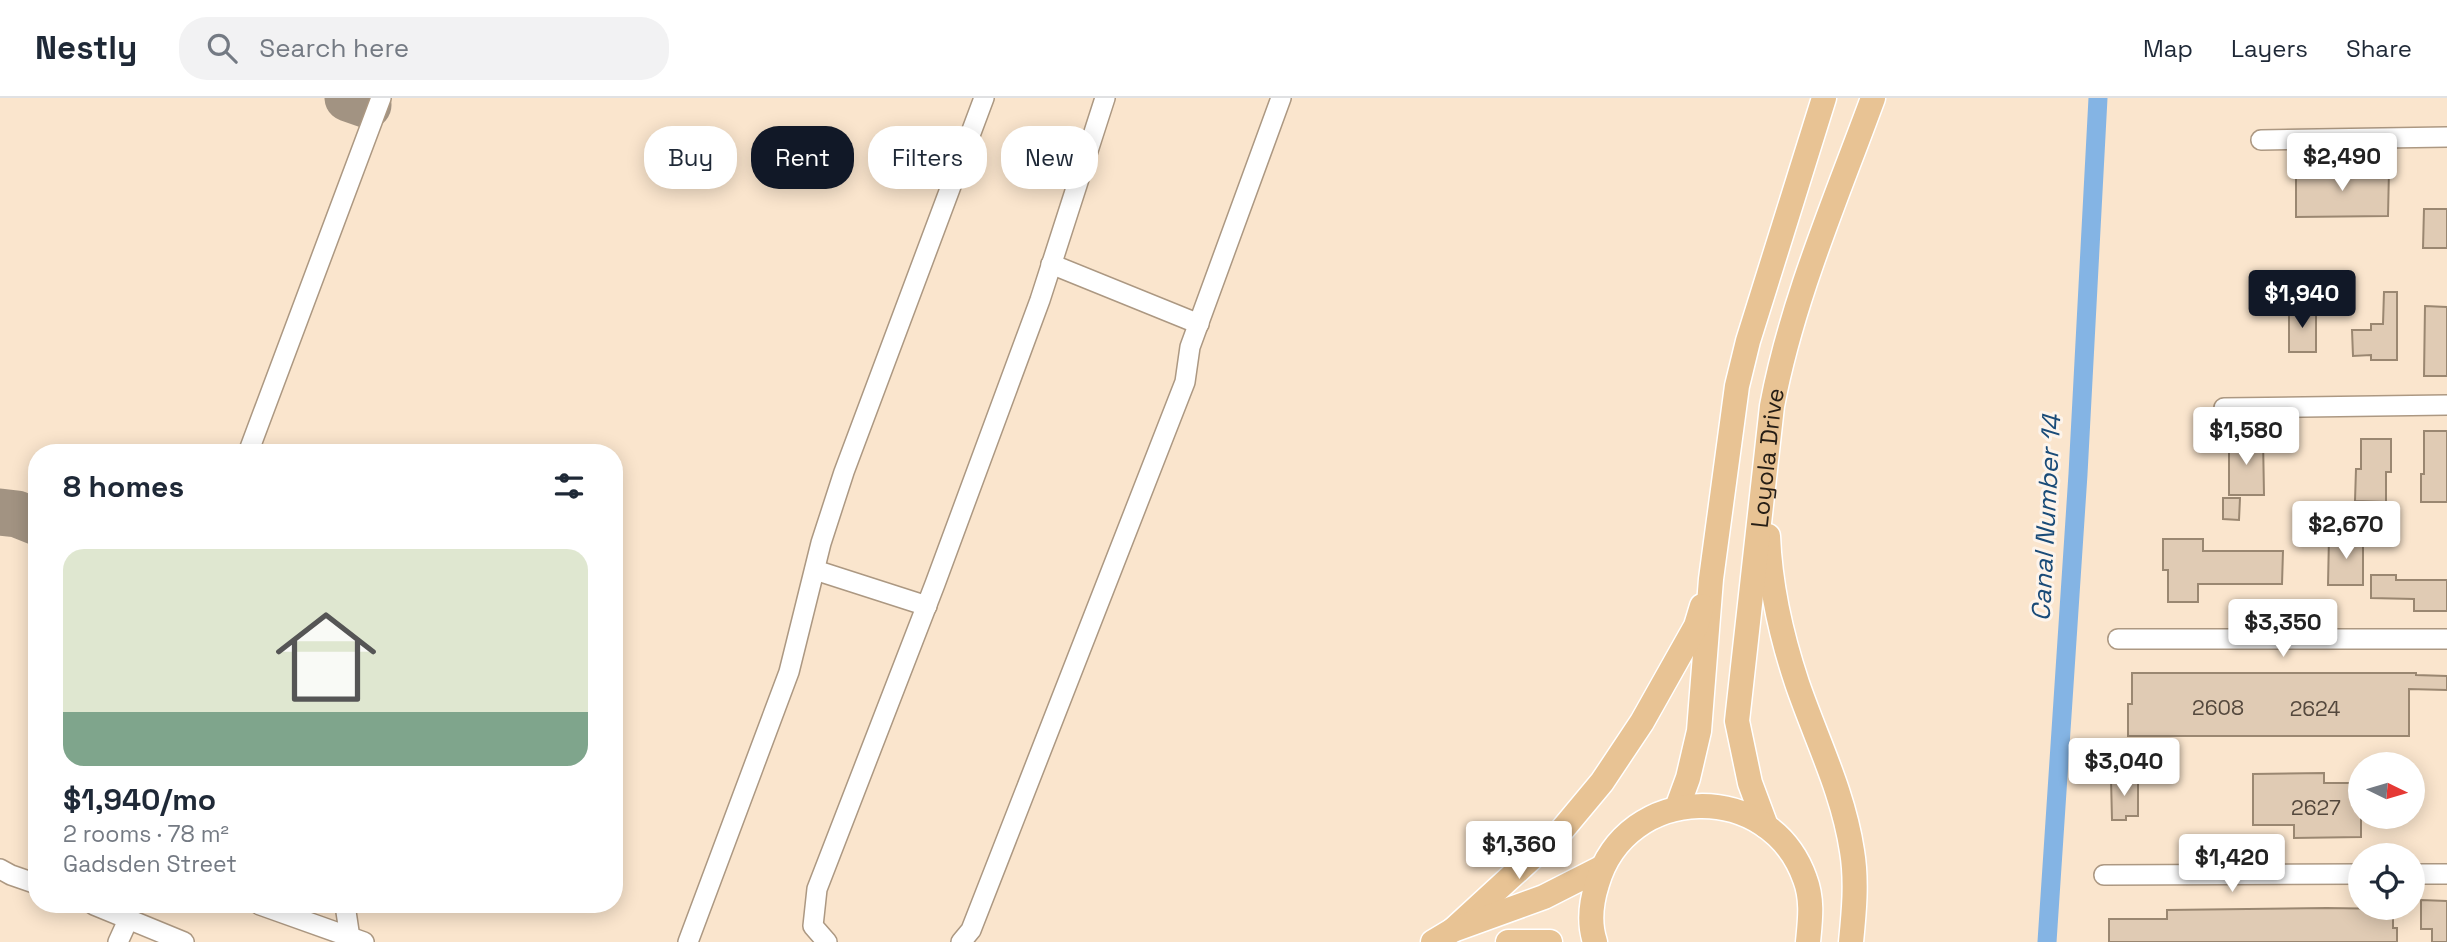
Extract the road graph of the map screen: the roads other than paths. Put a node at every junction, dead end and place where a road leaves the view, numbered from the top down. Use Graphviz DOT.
graph roads {
  1 [pos="381,98"];
  2 [pos="984,98"];
  3 [pos="1105,98"];
  4 [pos="1281,98"];
  5 [pos="1824,98"];
  6 [pos="1873,98"];
  7 [pos="2447,137"];
  8 [pos="2261,140"];
  9 [pos="1051,264"];
  10 [pos="1199,324"];
  11 [pos="2447,405"];
  12 [pos="2224,408"];
  13 [pos="251,444"];
  14 [pos="1765,461"];
  15 [pos="815,570"];
  16 [pos="1711,579"];
  17 [pos="927,606"];
  18 [pos="2118,639"];
  19 [pos="2447,639"];
  20 [pos="1677,808"];
  21 [pos="1766,826"];
  22 [pos="0,869"];
  23 [pos="1601,869"];
  24 [pos="2348,874"];
  25 [pos="2425,874"];
  26 [pos="2447,874"];
  27 [pos="2104,875"];
  28 [pos="28,880"];
  29 [pos="113,913"];
  30 [pos="282,913"];
  31 [pos="348,913"];
  32 [pos="128,920"];
  33 [pos="1443,936"];
  34 [pos="357,940"];
  35 [pos="118,942"];
  36 [pos="184,942"];
  37 [pos="688,942"];
  38 [pos="827,942"];
  39 [pos="961,942"];
  40 [pos="1508,942"];
  41 [pos="1550,942"];
  42 [pos="1595,942"];
  43 [pos="1808,942"];
  44 [pos="1851,942"];
  1 -- 13 [label="street"];
  2 -- 15 [label="street"];
  3 -- 9 [label="street"];
  4 -- 10 [label="street"];
  5 -- 16 [label="main road, Loyola Drive"];
  6 -- 14 [label="main road, Loyola Drive"];
  7 -- 8 [label="street"];
  9 -- 10 [label="street"];
  9 -- 17 [label="street"];
  10 -- 39 [label="street"];
  11 -- 12 [label="street"];
  14 -- 21 [label="main road, Loyola Drive"];
  14 -- 44 [label="main road"];
  15 -- 17 [label="street"];
  15 -- 37 [label="street"];
  16 -- 20 [label="main road, Loyola Drive"];
  16 -- 33 [label="main road"];
  17 -- 38 [label="street"];
  18 -- 19 [label="street"];
  20 -- 21 [label="main road"];
  20 -- 23 [label="main road"];
  21 -- 43 [label="main road"];
  22 -- 28 [label="street"];
  23 -- 33 [label="main road"];
  23 -- 42 [label="main road"];
  24 -- 27 [label="street"];
  25 -- 26 [label="street"];
  29 -- 32 [label="street"];
  30 -- 34 [label="street"];
  31 -- 34 [label="street"];
  32 -- 35 [label="street"];
  32 -- 36 [label="street"];
  40 -- 41 [label="main road"];
}
